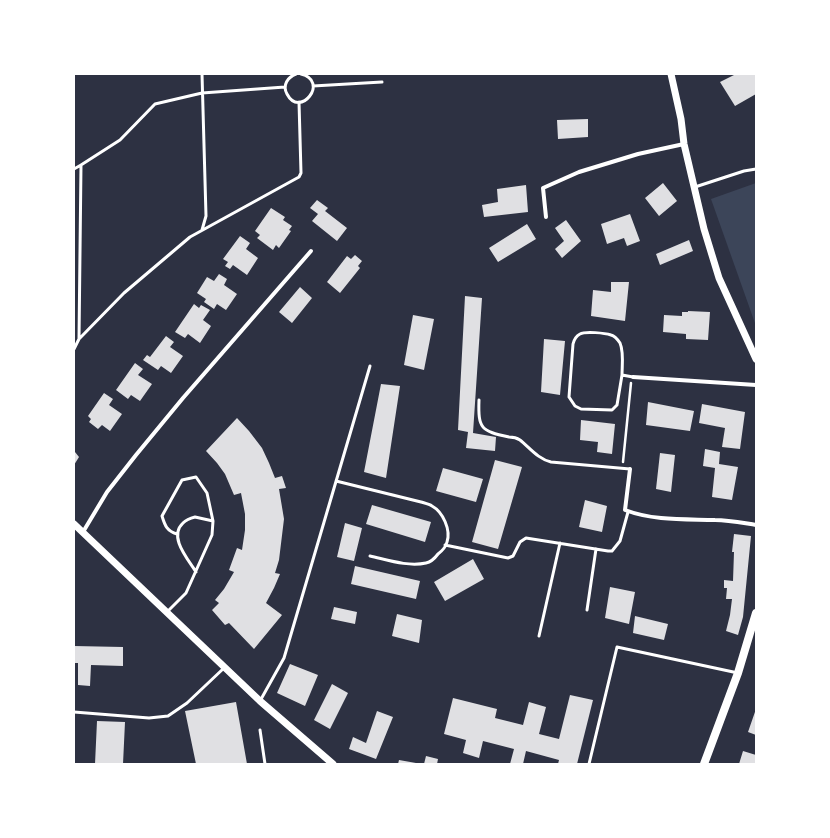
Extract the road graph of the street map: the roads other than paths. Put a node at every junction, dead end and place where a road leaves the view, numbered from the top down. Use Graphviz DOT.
graph roads {
  1 [pos="202,74"];
  2 [pos="296,74"];
  3 [pos="302,74"];
  4 [pos="671,74"];
  5 [pos="382,82"];
  6 [pos="313,86"];
  7 [pos="285,87"];
  8 [pos="202,93"];
  9 [pos="299,102"];
  10 [pos="684,144"];
  11 [pos="81,166"];
  12 [pos="74,169"];
  13 [pos="756,169"];
  14 [pos="694,188"];
  15 [pos="546,218"];
  16 [pos="202,230"];
  17 [pos="311,251"];
  18 [pos="79,339"];
  19 [pos="74,348"];
  20 [pos="756,359"];
  21 [pos="370,366"];
  22 [pos="622,375"];
  23 [pos="633,377"];
  24 [pos="756,386"];
  25 [pos="479,400"];
  26 [pos="630,469"];
  27 [pos="336,481"];
  28 [pos="628,512"];
  29 [pos="213,521"];
  30 [pos="74,524"];
  31 [pos="756,525"];
  32 [pos="83,532"];
  33 [pos="177,534"];
  34 [pos="560,543"];
  35 [pos="445,545"];
  36 [pos="596,549"];
  37 [pos="370,556"];
  38 [pos="196,572"];
  39 [pos="587,610"];
  40 [pos="167,612"];
  41 [pos="756,613"];
  42 [pos="539,636"];
  43 [pos="225,667"];
  44 [pos="738,674"];
  45 [pos="260,701"];
  46 [pos="74,712"];
  47 [pos="260,730"];
  48 [pos="265,764"];
  49 [pos="333,764"];
  50 [pos="589,764"];
  51 [pos="704,764"];
  1 -- 8 [label="lane"];
  2 -- 7 [label="lane"];
  3 -- 6 [label="lane"];
  4 -- 10 [label="street"];
  5 -- 6 [label="lane"];
  6 -- 9 [label="lane"];
  7 -- 8 [label="lane"];
  7 -- 9 [label="lane"];
  8 -- 11 [label="lane"];
  8 -- 16 [label="lane"];
  9 -- 16 [label="lane"];
  10 -- 14 [label="street"];
  10 -- 15 [label="street"];
  11 -- 12 [label="lane"];
  11 -- 18 [label="lane"];
  13 -- 14 [label="lane"];
  14 -- 20 [label="street"];
  16 -- 18 [label="lane"];
  17 -- 32 [label="street"];
  18 -- 19 [label="lane"];
  21 -- 27 [label="lane"];
  22 -- 22 [label="lane"];
  22 -- 23 [label="lane"];
  23 -- 24 [label="street"];
  25 -- 26 [label="lane"];
  26 -- 28 [label="street"];
  27 -- 35 [label="lane"];
  27 -- 45 [label="lane"];
  28 -- 31 [label="street"];
  28 -- 36 [label="lane"];
  29 -- 33 [label="lane"];
  29 -- 33 [label="lane"];
  29 -- 38 [label="lane"];
  30 -- 32 [label="street"];
  32 -- 40 [label="street"];
  33 -- 38 [label="lane"];
  34 -- 35 [label="lane"];
  34 -- 36 [label="lane"];
  34 -- 42 [label="lane"];
  35 -- 37 [label="lane"];
  36 -- 39 [label="lane"];
  38 -- 40 [label="lane"];
  40 -- 43 [label="street"];
  41 -- 44 [label="main road"];
  43 -- 45 [label="street"];
  43 -- 46 [label="lane"];
  44 -- 50 [label="lane"];
  44 -- 51 [label="main road"];
  45 -- 49 [label="street"];
  47 -- 48 [label="lane"];
}
